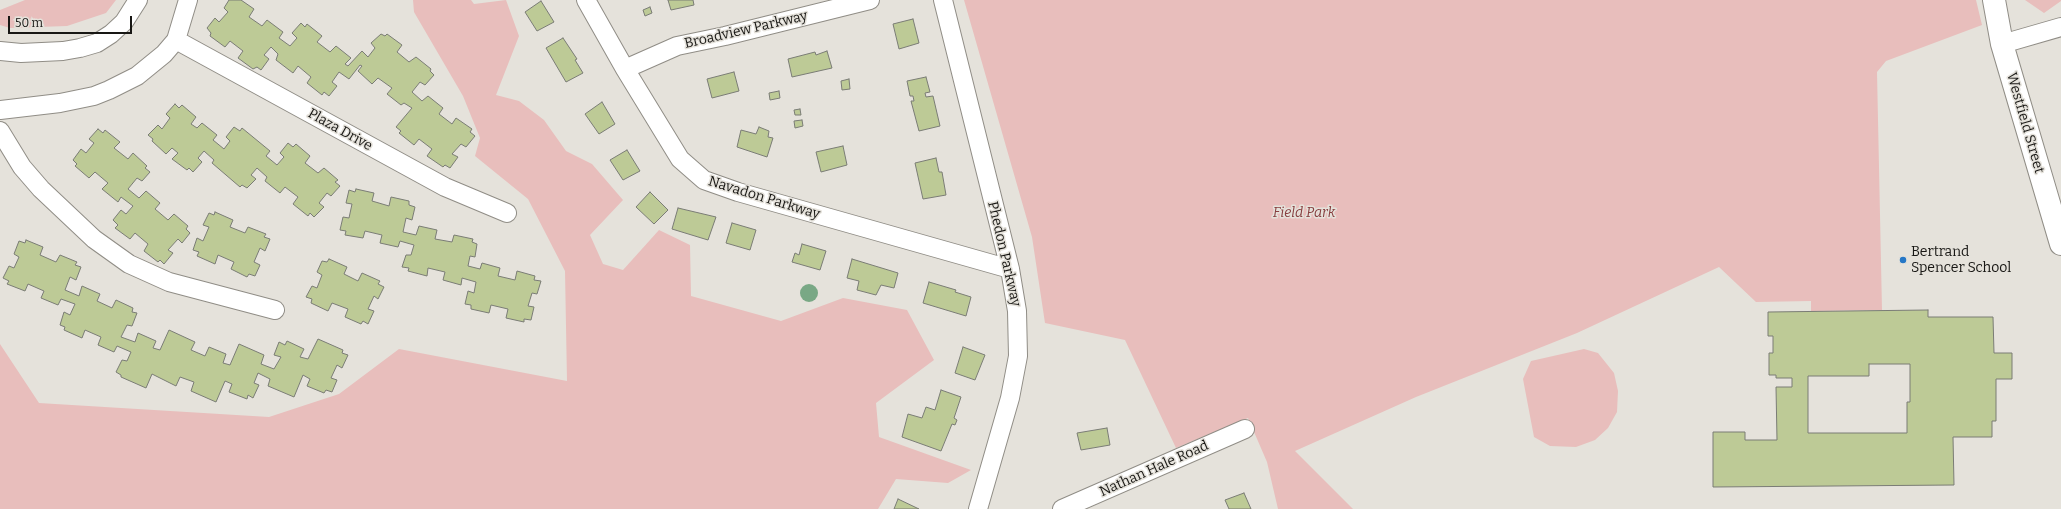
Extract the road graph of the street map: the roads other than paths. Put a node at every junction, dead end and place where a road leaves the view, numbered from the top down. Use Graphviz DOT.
graph roads {
  1 [pos="138,0"];
  2 [pos="188,0"];
  3 [pos="586,0"];
  4 [pos="870,0"];
  5 [pos="943,0"];
  6 [pos="1994,0"];
  7 [pos="2061,27"];
  8 [pos="176,40"];
  9 [pos="2002,44"];
  10 [pos="0,52"];
  11 [pos="625,69"];
  12 [pos="0,110"];
  13 [pos="0,131"];
  14 [pos="508,213"];
  15 [pos="2060,237"];
  16 [pos="1010,269"];
  17 [pos="275,310"];
  18 [pos="1245,430"];
  19 [pos="982,508"];
  20 [pos="1062,509"];
  1 -- 10 [label="street"];
  2 -- 8 [label="street"];
  3 -- 11 [label="street, Navadon Parkway"];
  4 -- 11 [label="street, Broadview Parkway"];
  5 -- 16 [label="street, Phedon Parkway"];
  6 -- 9 [label="main road, Westfield Street"];
  7 -- 9 [label="street"];
  8 -- 12 [label="street"];
  8 -- 14 [label="street, Plaza Drive"];
  9 -- 15 [label="main road, Westfield Street"];
  11 -- 16 [label="street, Navadon Parkway"];
  13 -- 17 [label="street"];
  16 -- 19 [label="street, Phedon Parkway"];
  18 -- 20 [label="street, Nathan Hale Road"];
}
